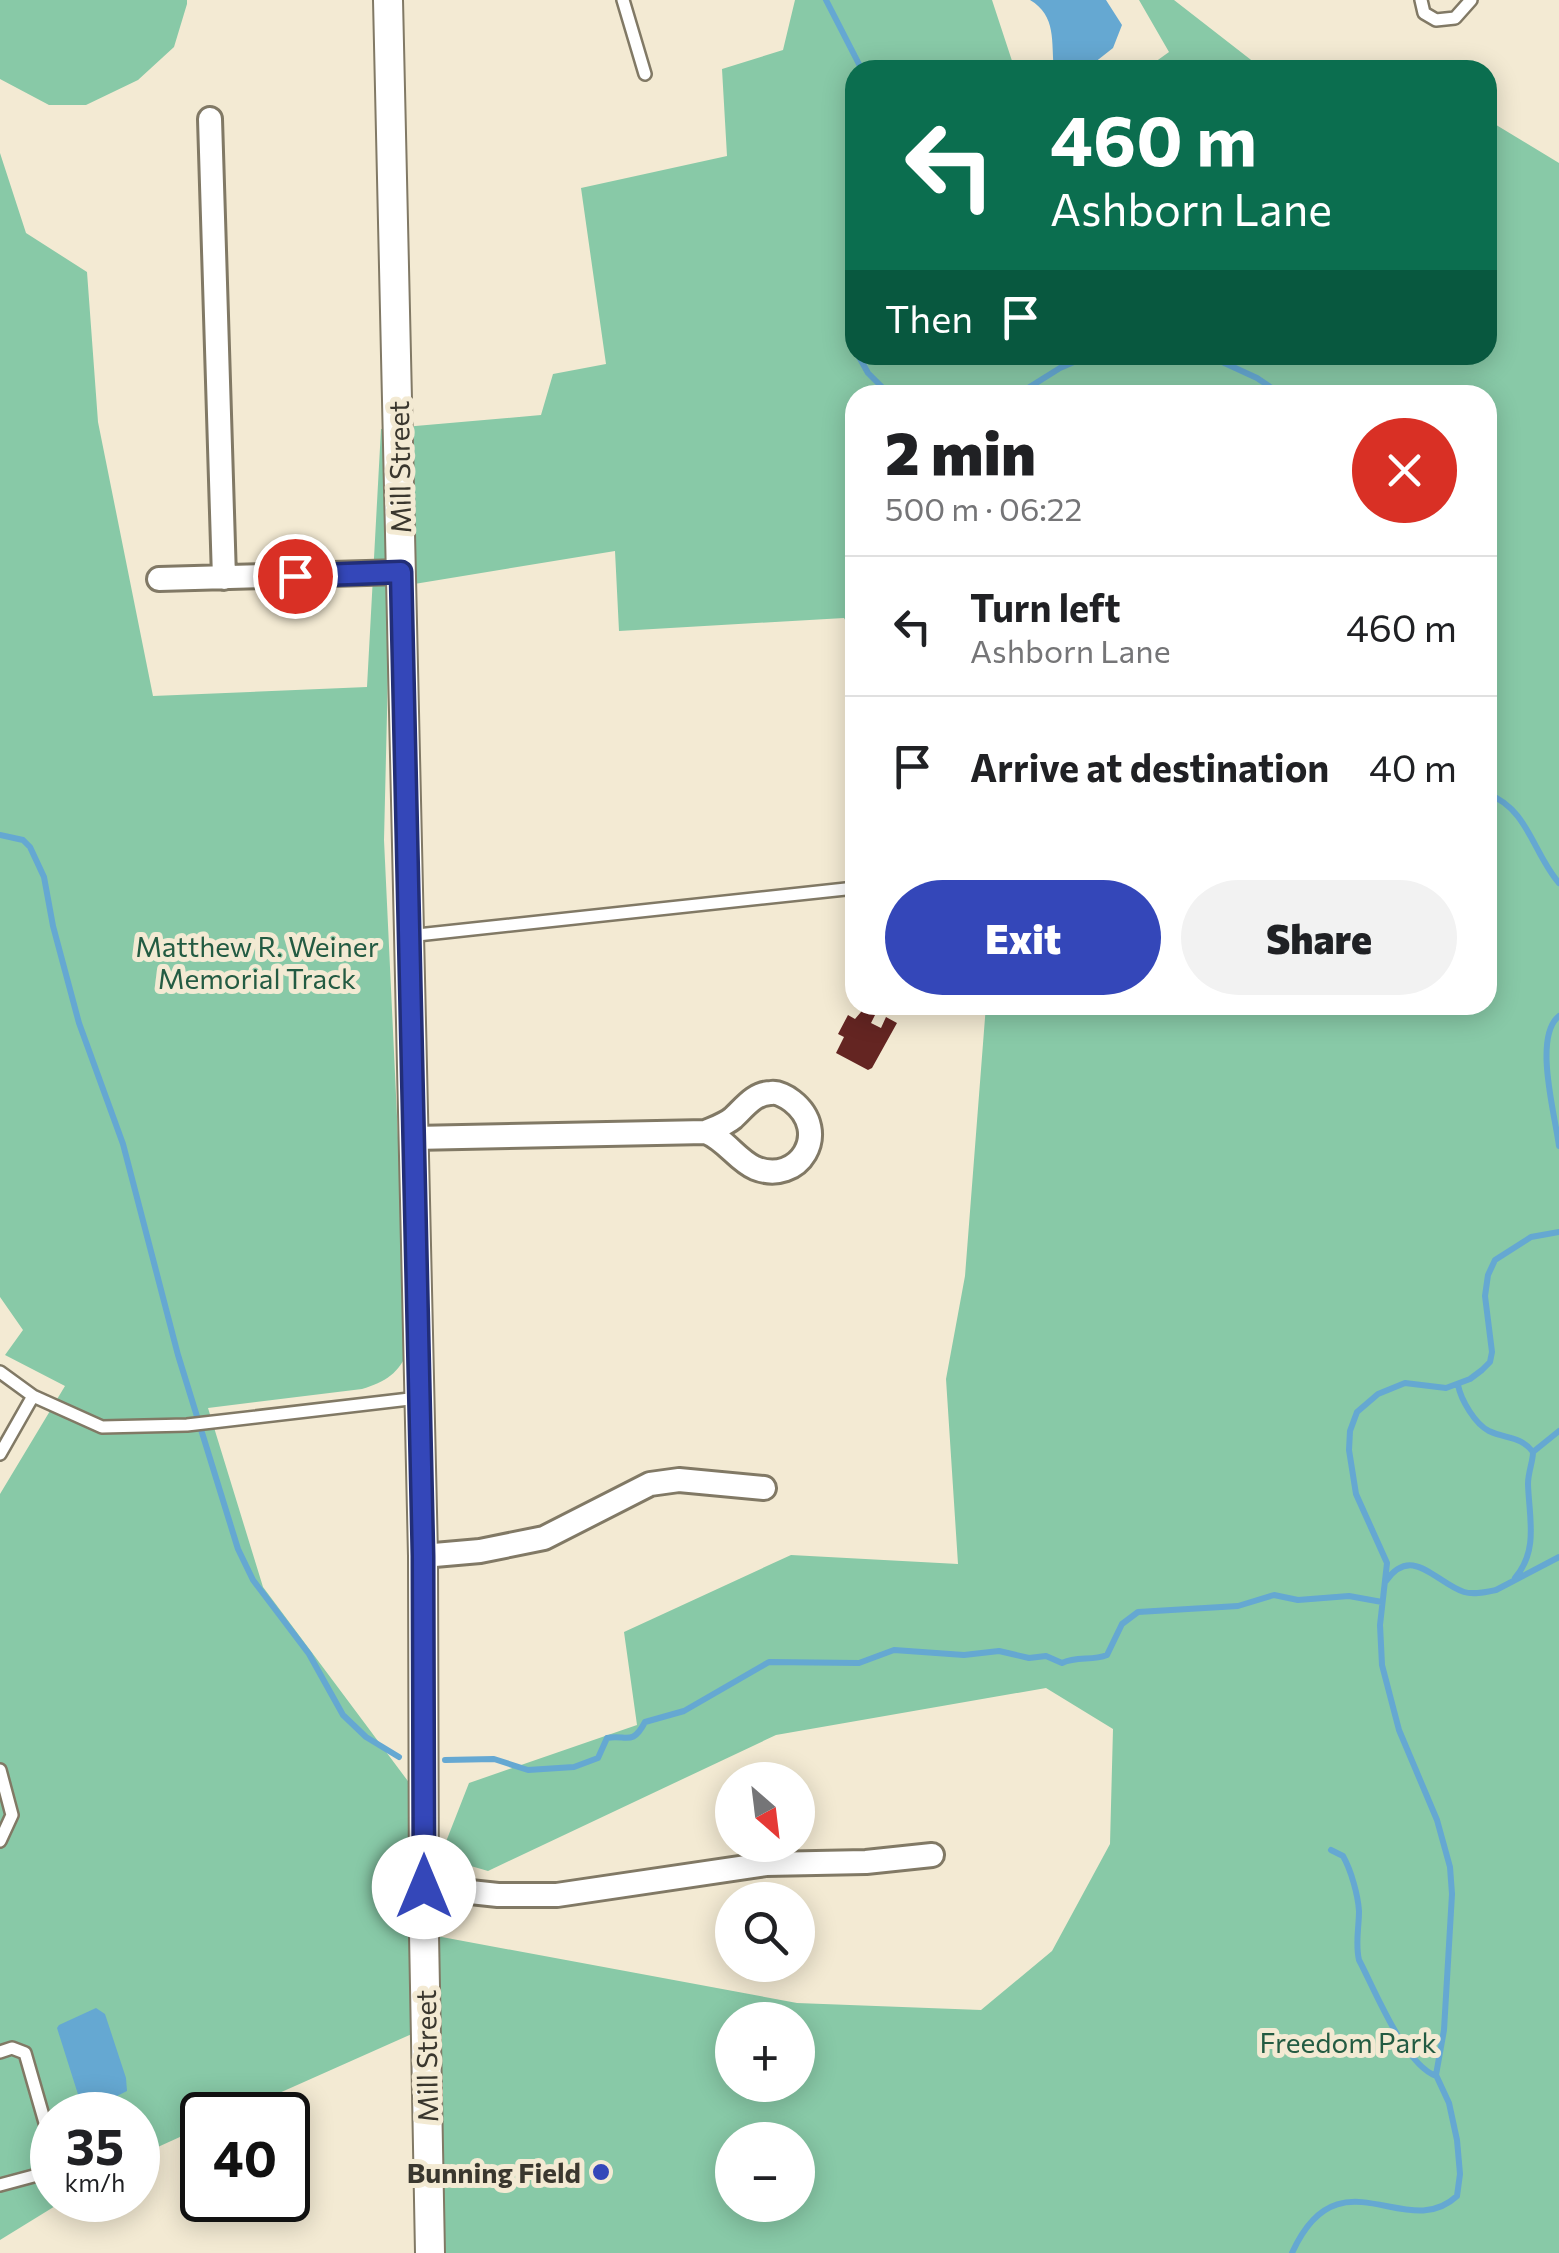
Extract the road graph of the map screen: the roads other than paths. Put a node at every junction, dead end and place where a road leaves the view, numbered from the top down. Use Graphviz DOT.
graph roads {
  1 [pos="388,0"];
  2 [pos="623,0"];
  3 [pos="1420,0"];
  4 [pos="1470,0"];
  5 [pos="645,74"];
  6 [pos="210,120"];
  7 [pos="401,572"];
  8 [pos="224,578"];
  9 [pos="159,579"];
  10 [pos="845,889"];
  11 [pos="408,936"];
  12 [pos="706,1132"];
  13 [pos="414,1138"];
  14 [pos="0,1372"];
  15 [pos="33,1396"];
  16 [pos="418,1398"];
  17 [pos="0,1454"];
  18 [pos="764,1488"];
  19 [pos="423,1556"];
  20 [pos="0,1770"];
  21 [pos="0,1840"];
  22 [pos="932,1855"];
  23 [pos="424,1887"];
  24 [pos="0,2052"];
  25 [pos="36,2092"];
  26 [pos="0,2170"];
  27 [pos="30,2177"];
  28 [pos="2,2185"];
  29 [pos="430,2253"];
  1 -- 7 [label="street, Mill Street"];
  2 -- 5 [label="lane"];
  3 -- 4 [label="lane"];
  6 -- 8 [label="street"];
  7 -- 8 [label="street"];
  7 -- 11 [label="street, Mill Street"];
  8 -- 9 [label="street"];
  10 -- 11 [label="lane"];
  11 -- 13 [label="street, Mill Street"];
  12 -- 13 [label="street"];
  13 -- 16 [label="street, Mill Street"];
  14 -- 15 [label="lane"];
  15 -- 16 [label="lane"];
  15 -- 17 [label="lane"];
  16 -- 19 [label="street, Mill Street"];
  18 -- 19 [label="street"];
  19 -- 23 [label="street, Mill Street"];
  20 -- 21 [label="lane"];
  22 -- 23 [label="street"];
  23 -- 29 [label="street, Mill Street"];
  24 -- 25 [label="lane"];
  26 -- 28 [label="lane"];
  27 -- 28 [label="lane"];
}
